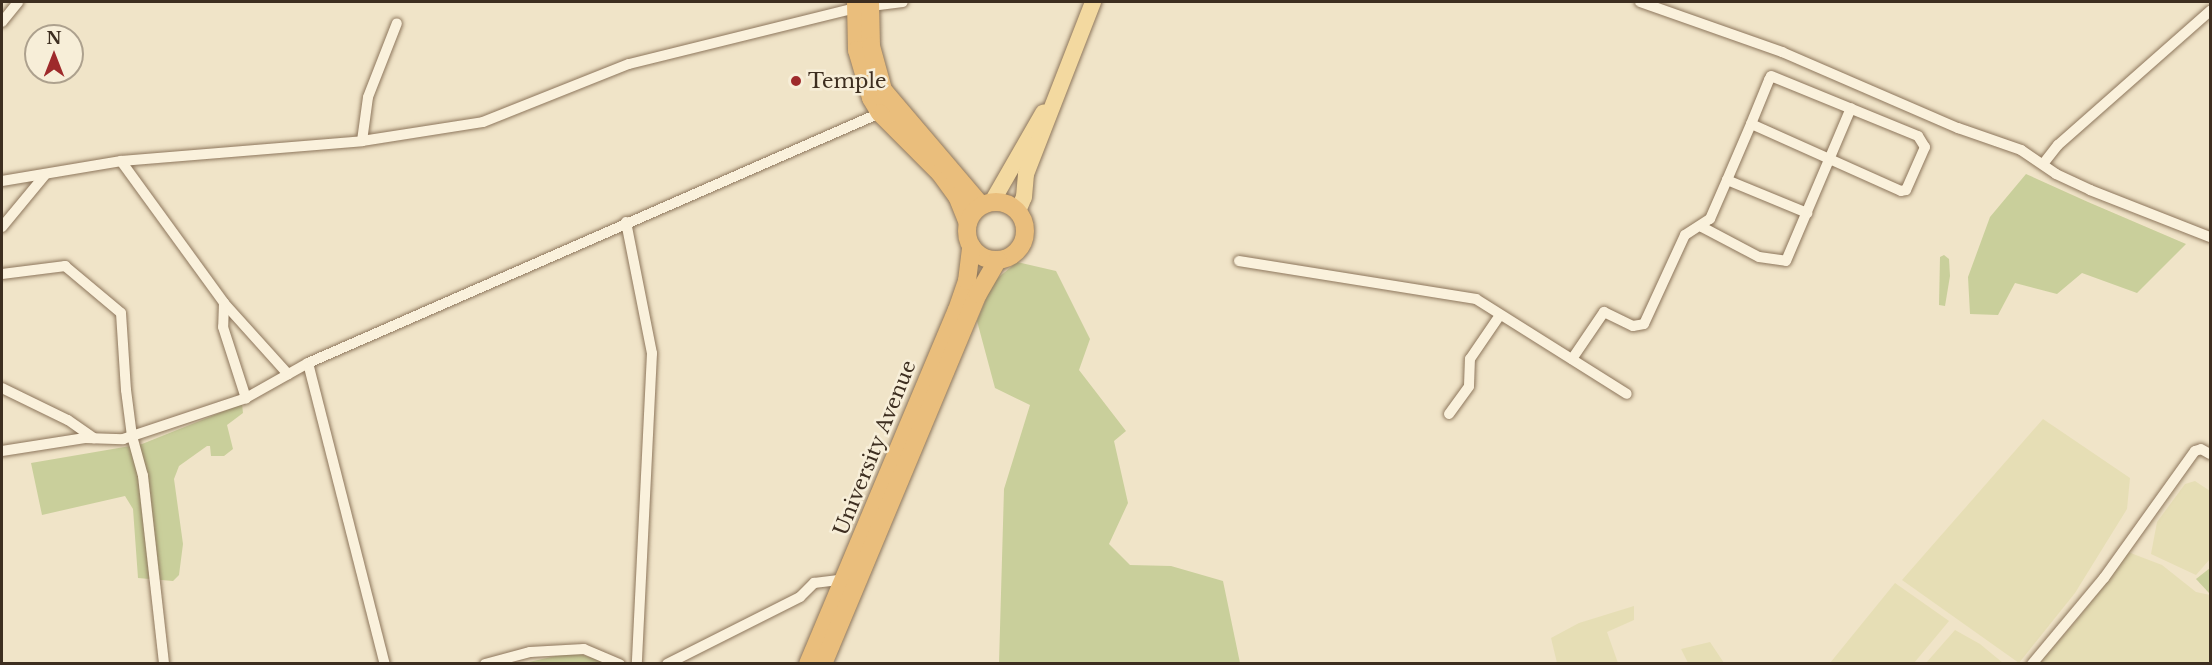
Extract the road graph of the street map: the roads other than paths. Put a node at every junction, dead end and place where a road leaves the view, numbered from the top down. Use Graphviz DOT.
graph roads {
  1 [pos="18,2"];
  2 [pos="903,2"];
  3 [pos="1093,2"];
  4 [pos="1640,2"];
  5 [pos="863,4"];
  6 [pos="2211,11"];
  7 [pos="2,22"];
  8 [pos="398,23"];
  9 [pos="1053,101"];
  10 [pos="1851,108"];
  11 [pos="880,113"];
  12 [pos="1750,124"];
  13 [pos="362,141"];
  14 [pos="1829,158"];
  15 [pos="121,161"];
  16 [pos="2043,164"];
  17 [pos="45,175"];
  18 [pos="1727,180"];
  19 [pos="2,181"];
  20 [pos="987,204"];
  21 [pos="1018,211"];
  22 [pos="1807,213"];
  23 [pos="626,222"];
  24 [pos="968,223"];
  25 [pos="2,227"];
  26 [pos="1702,227"];
  27 [pos="2211,237"];
  28 [pos="971,246"];
  29 [pos="998,260"];
  30 [pos="1239,261"];
  31 [pos="2,274"];
  32 [pos="224,303"];
  33 [pos="1500,315"];
  34 [pos="1572,359"];
  35 [pos="308,363"];
  36 [pos="288,374"];
  37 [pos="2,388"];
  38 [pos="1627,394"];
  39 [pos="246,398"];
  40 [pos="1449,414"];
  41 [pos="132,436"];
  42 [pos="94,438"];
  43 [pos="2,451"];
  44 [pos="2211,454"];
  45 [pos="850,580"];
  46 [pos="164,663"];
  47 [pos="385,663"];
  48 [pos="485,663"];
  49 [pos="620,663"];
  50 [pos="637,663"];
  51 [pos="666,663"];
  52 [pos="808,663"];
  53 [pos="823,663"];
  54 [pos="2032,663"];
  1 -- 7 [label="street"];
  2 -- 5 [label="street"];
  3 -- 9 [label="main road"];
  4 -- 16 [label="street"];
  5 -- 11 [label="highway"];
  5 -- 13 [label="street"];
  5 -- 20 [label="highway"];
  6 -- 16 [label="street"];
  8 -- 13 [label="street"];
  9 -- 20 [label="main road"];
  9 -- 21 [label="main road"];
  10 -- 12 [label="street"];
  10 -- 14 [label="street"];
  10 -- 14 [label="street"];
  11 -- 23 [label="street"];
  11 -- 24 [label="highway"];
  12 -- 14 [label="street"];
  12 -- 18 [label="street"];
  13 -- 15 [label="street"];
  14 -- 22 [label="street"];
  15 -- 17 [label="street"];
  15 -- 32 [label="street"];
  16 -- 27 [label="street"];
  17 -- 19 [label="street"];
  17 -- 25 [label="street"];
  18 -- 22 [label="street"];
  18 -- 26 [label="street"];
  20 -- 21 [label="highway"];
  20 -- 24 [label="highway"];
  21 -- 29 [label="highway"];
  22 -- 26 [label="street"];
  23 -- 35 [label="street"];
  23 -- 50 [label="street"];
  24 -- 28 [label="highway"];
  26 -- 34 [label="street"];
  28 -- 29 [label="highway"];
  28 -- 45 [label="highway, University Avenue"];
  29 -- 45 [label="highway, University Avenue"];
  30 -- 33 [label="street"];
  31 -- 41 [label="street"];
  32 -- 36 [label="street"];
  32 -- 39 [label="street"];
  33 -- 34 [label="street"];
  33 -- 40 [label="street"];
  34 -- 38 [label="street"];
  35 -- 36 [label="street"];
  35 -- 47 [label="street"];
  36 -- 39 [label="street"];
  37 -- 42 [label="street"];
  39 -- 41 [label="street"];
  41 -- 42 [label="street"];
  41 -- 46 [label="street"];
  42 -- 43 [label="street"];
  44 -- 54 [label="street"];
  45 -- 51 [label="street"];
  45 -- 52 [label="highway, University Avenue"];
  45 -- 53 [label="highway, University Avenue"];
  48 -- 49 [label="street"];
}
